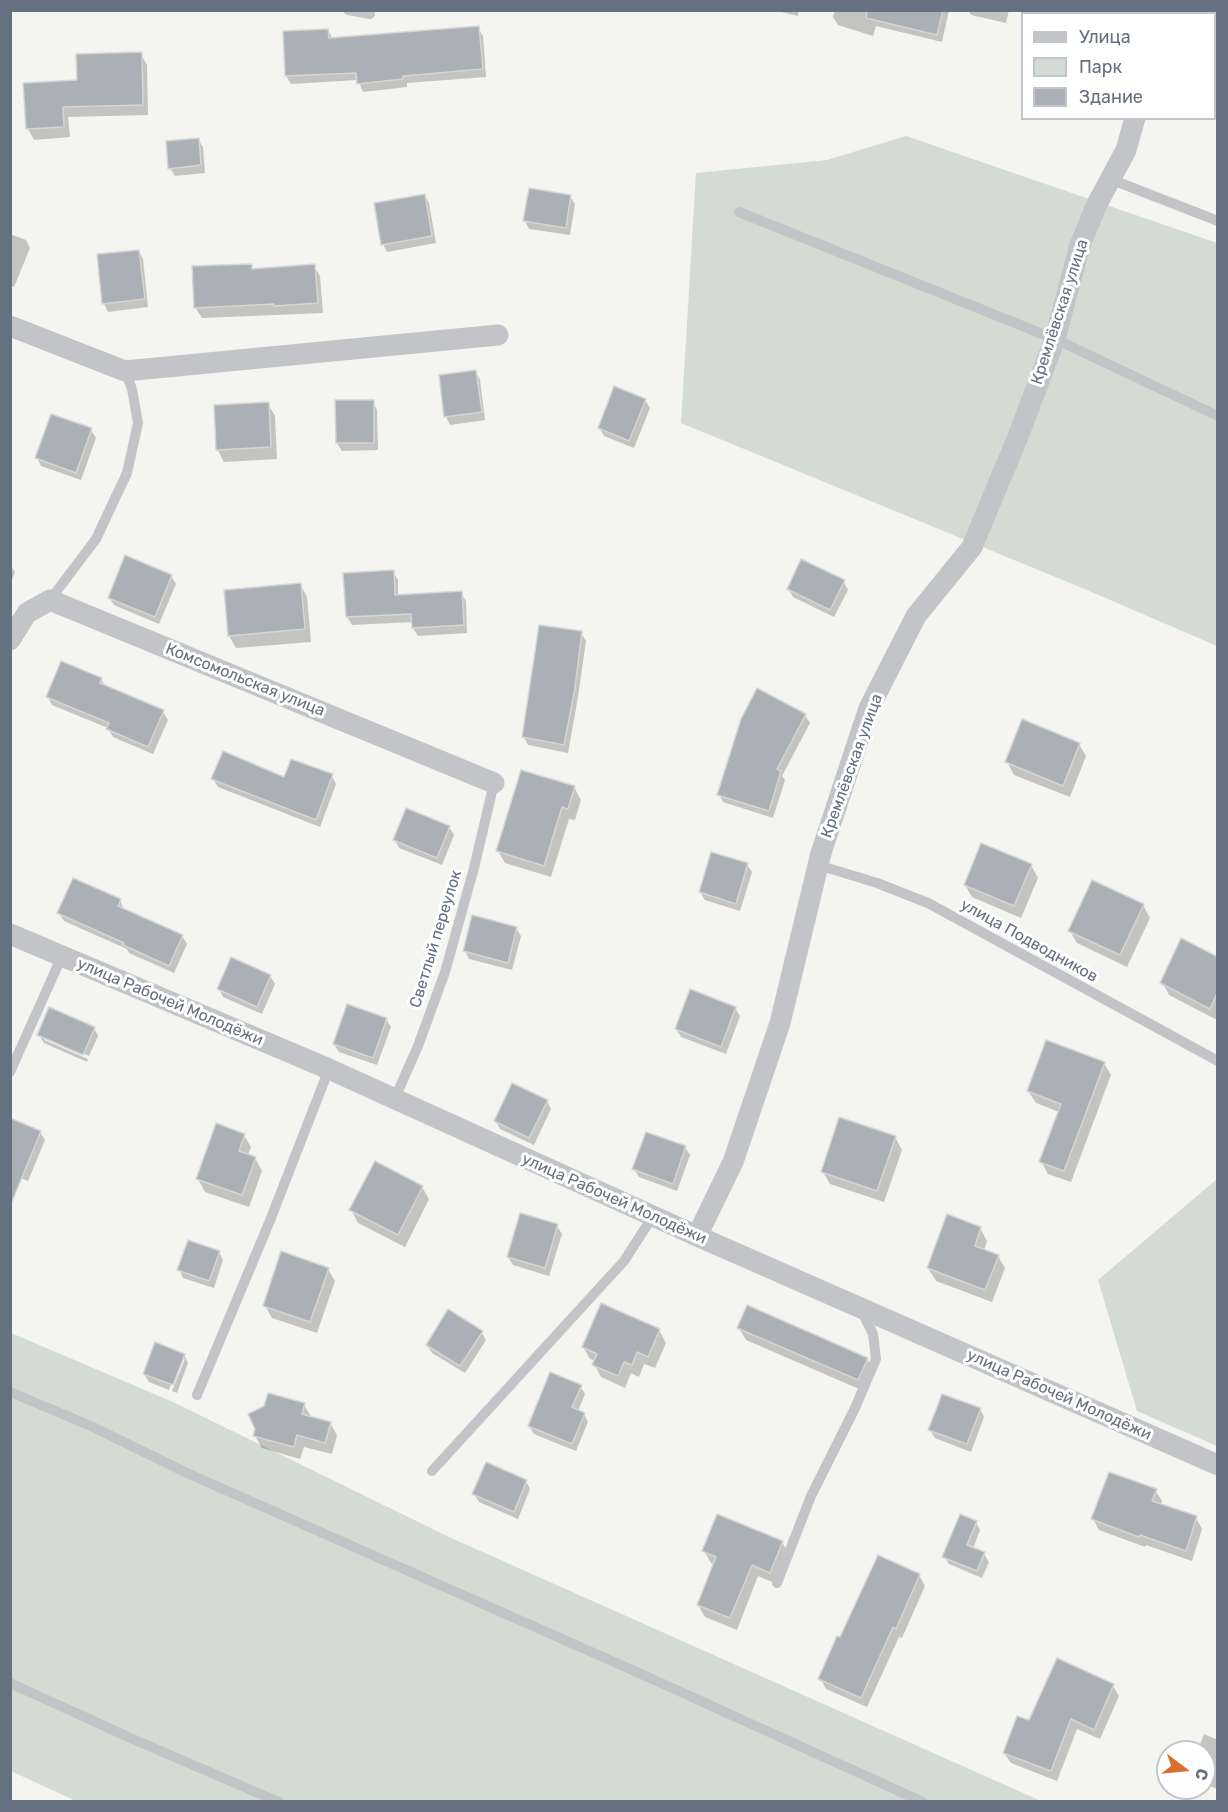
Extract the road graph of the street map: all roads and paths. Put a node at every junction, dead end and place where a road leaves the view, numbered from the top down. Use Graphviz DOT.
graph roads {
  1 [pos="348,10"];
  2 [pos="370,14"];
  3 [pos="1134,120"];
  4 [pos="1110,179"];
  5 [pos="740,212"];
  6 [pos="1218,221"];
  7 [pos="10,326"];
  8 [pos="498,335"];
  9 [pos="1055,339"];
  10 [pos="125,371"];
  11 [pos="1218,416"];
  12 [pos="50,600"];
  13 [pos="10,640"];
  14 [pos="494,783"];
  15 [pos="818,865"];
  16 [pos="10,934"];
  17 [pos="62,956"];
  18 [pos="1218,1062"];
  19 [pos="329,1069"];
  20 [pos="10,1072"];
  21 [pos="394,1100"];
  22 [pos="653,1216"];
  23 [pos="697,1236"];
  24 [pos="860,1306"];
  25 [pos="10,1392"];
  26 [pos="197,1395"];
  27 [pos="1218,1465"];
  28 [pos="432,1471"];
  29 [pos="777,1583"];
  30 [pos="10,1683"];
  31 [pos="279,1802"];
  32 [pos="922,1802"];
  1 -- 2 [label="lane"];
  3 -- 4 [label="street, Кремлёвская улица"];
  4 -- 6 [label="lane"];
  4 -- 9 [label="street, Кремлёвская улица"];
  5 -- 9 [label="lane"];
  7 -- 10 [label="street"];
  8 -- 10 [label="street"];
  9 -- 11 [label="lane"];
  9 -- 15 [label="street, Кремлёвская улица"];
  10 -- 12 [label="lane"];
  12 -- 13 [label="street"];
  12 -- 14 [label="street, Комсомольская улица"];
  14 -- 21 [label="lane, Светлый переулок"];
  15 -- 18 [label="lane, улица Подводников"];
  15 -- 23 [label="street, Кремлёвская улица"];
  16 -- 17 [label="street, улица Рабочей Молодёжи"];
  17 -- 19 [label="street, улица Рабочей Молодёжи"];
  17 -- 20 [label="lane"];
  19 -- 21 [label="street, улица Рабочей Молодёжи"];
  19 -- 26 [label="lane"];
  21 -- 22 [label="street, улица Рабочей Молодёжи"];
  22 -- 23 [label="street, улица Рабочей Молодёжи"];
  22 -- 28 [label="lane"];
  23 -- 24 [label="street, улица Рабочей Молодёжи"];
  24 -- 27 [label="street, улица Рабочей Молодёжи"];
  24 -- 29 [label="lane"];
  25 -- 32 [label="lane"];
  30 -- 31 [label="lane"];
}
